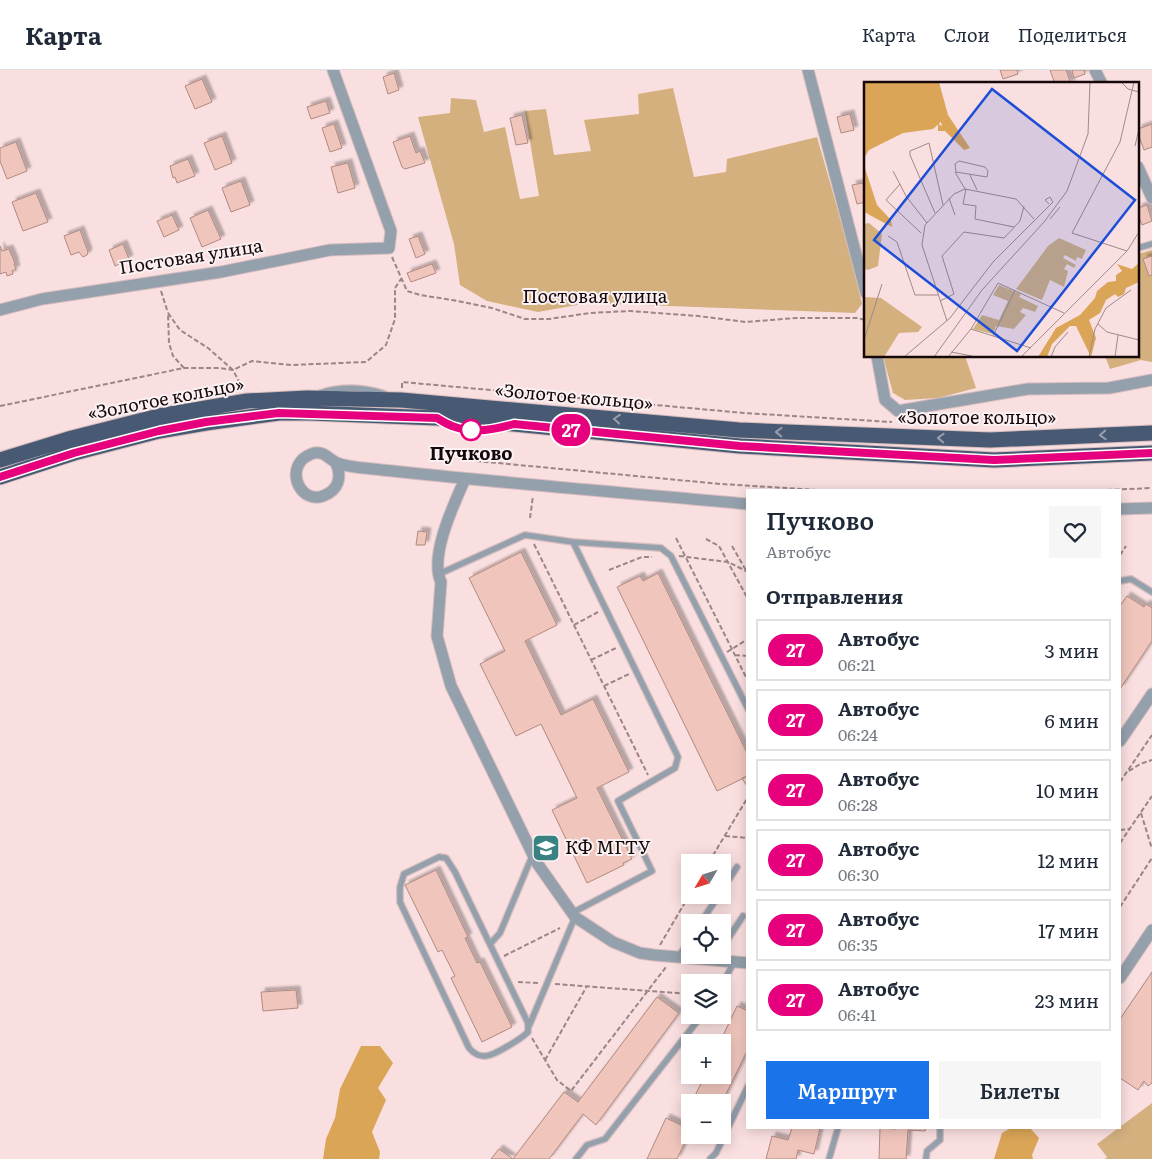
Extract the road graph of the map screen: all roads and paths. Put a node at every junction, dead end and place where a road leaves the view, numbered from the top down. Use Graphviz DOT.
graph roads {
  1 [pos="333,70"];
  2 [pos="808,70"];
  3 [pos="1096,70"];
  4 [pos="1101,82"];
  5 [pos="1140,171"];
  6 [pos="1152,198"];
  7 [pos="388,248"];
  8 [pos="401,279"];
  9 [pos="159,281"];
  10 [pos="864,285"];
  11 [pos="0,310"];
  12 [pos="168,313"];
  13 [pos="864,320"];
  14 [pos="877,358"];
  15 [pos="184,368"];
  16 [pos="233,370"];
  17 [pos="1152,380"];
  18 [pos="243,389"];
  19 [pos="401,396"];
  20 [pos="0,406"];
  21 [pos="891,422"];
  22 [pos="901,422"];
  23 [pos="930,424"];
  24 [pos="1152,433"];
  25 [pos="1152,454"];
  26 [pos="0,460"];
  27 [pos="476,460"];
  28 [pos="336,463"];
  29 [pos="357,467"];
  30 [pos="0,477"];
  31 [pos="465,479"];
  32 [pos="339,483"];
  33 [pos="1152,488"];
  34 [pos="802,489"];
  35 [pos="1121,489"];
  36 [pos="746,504"];
  37 [pos="1152,508"];
  38 [pos="1121,509"];
  39 [pos="530,535"];
  40 [pos="676,538"];
  41 [pos="706,540"];
  42 [pos="573,542"];
  43 [pos="732,546"];
  44 [pos="1126,546"];
  45 [pos="1121,554"];
  46 [pos="746,570"];
  47 [pos="437,574"];
  48 [pos="1121,580"];
  49 [pos="1152,592"];
  50 [pos="746,595"];
  51 [pos="601,611"];
  52 [pos="574,625"];
  53 [pos="746,640"];
  54 [pos="618,647"];
  55 [pos="732,649"];
  56 [pos="734,655"];
  57 [pos="721,656"];
  58 [pos="746,656"];
  59 [pos="591,660"];
  60 [pos="631,672"];
  61 [pos="746,677"];
  62 [pos="604,686"];
  63 [pos="1152,694"];
  64 [pos="746,705"];
  65 [pos="1152,735"];
  66 [pos="1121,740"];
  67 [pos="1152,760"];
  68 [pos="1127,772"];
  69 [pos="655,773"];
  70 [pos="1121,781"];
  71 [pos="1152,796"];
  72 [pos="746,800"];
  73 [pos="1141,812"];
  74 [pos="1129,829"];
  75 [pos="1121,830"];
  76 [pos="724,836"];
  77 [pos="746,838"];
  78 [pos="1121,842"];
  79 [pos="1152,849"];
  80 [pos="533,854"];
  81 [pos="714,854"];
  82 [pos="1152,858"];
  83 [pos="737,868"];
  84 [pos="731,877"];
  85 [pos="684,904"];
  86 [pos="1121,905"];
  87 [pos="743,916"];
  88 [pos="573,918"];
  89 [pos="1152,930"];
  90 [pos="731,934"];
  91 [pos="490,944"];
  92 [pos="681,951"];
  93 [pos="654,955"];
  94 [pos="676,958"];
  95 [pos="497,959"];
  96 [pos="734,962"];
  97 [pos="746,963"];
  98 [pos="728,974"];
  99 [pos="1121,976"];
  100 [pos="508,981"];
  101 [pos="547,984"];
  102 [pos="587,986"];
  103 [pos="648,990"];
  104 [pos="681,993"];
  105 [pos="695,1024"];
  106 [pos="528,1030"];
  107 [pos="545,1060"];
  108 [pos="746,1090"];
  109 [pos="838,1129"];
  110 [pos="940,1129"];
  111 [pos="576,1159"];
  112 [pos="710,1159"];
  113 [pos="830,1159"];
  114 [pos="926,1159"];
  1 -- 7 [label="street"];
  2 -- 10 [label="street"];
  3 -- 4 [label="street"];
  5 -- 6 [label="street"];
  7 -- 8 [label="path, Постовая улица"];
  7 -- 9 [label="street, Постовая улица"];
  8 -- 13 [label="path, Постовая улица"];
  8 -- 16 [label="path"];
  9 -- 11 [label="street, Постовая улица"];
  9 -- 12 [label="path"];
  12 -- 15 [label="path"];
  12 -- 16 [label="path"];
  14 -- 17 [label="street"];
  15 -- 16 [label="path"];
  15 -- 20 [label="path"];
  16 -- 18 [label="path"];
  19 -- 21 [label="path"];
  24 -- 19 [label="highway, «Золотое кольцо», one-way"];
  19 -- 26 [label="highway, «Золотое кольцо»"];
  22 -- 23 [label="path"];
  25 -- 30 [label="highway, «Золотое кольцо»"];
  27 -- 34 [label="path"];
  28 -- 29 [label="street"];
  28 -- 32 [label="street"];
  28 -- 32 [label="street"];
  29 -- 31 [label="street"];
  29 -- 32 [label="street"];
  31 -- 36 [label="street"];
  31 -- 47 [label="street"];
  33 -- 35 [label="path"];
  37 -- 38 [label="street"];
  39 -- 42 [label="lane"];
  39 -- 47 [label="lane"];
  39 -- 52 [label="path"];
  40 -- 55 [label="path"];
  41 -- 50 [label="path"];
  42 -- 57 [label="lane"];
  42 -- 88 [label="lane"];
  43 -- 46 [label="path"];
  44 -- 45 [label="path"];
  47 -- 80 [label="street"];
  48 -- 49 [label="lane"];
  51 -- 52 [label="path"];
  52 -- 59 [label="path"];
  53 -- 55 [label="path"];
  54 -- 59 [label="path"];
  55 -- 56 [label="path"];
  55 -- 57 [label="path"];
  56 -- 58 [label="path"];
  56 -- 61 [label="path"];
  57 -- 64 [label="lane"];
  59 -- 62 [label="path"];
  60 -- 62 [label="path"];
  62 -- 69 [label="path"];
  63 -- 66 [label="street"];
  65 -- 68 [label="path"];
  67 -- 68 [label="path"];
  68 -- 70 [label="path"];
  71 -- 73 [label="path"];
  72 -- 76 [label="path"];
  73 -- 74 [label="path"];
  73 -- 79 [label="path"];
  74 -- 75 [label="path"];
  74 -- 78 [label="path"];
  76 -- 77 [label="path"];
  76 -- 81 [label="path"];
  80 -- 88 [label="street"];
  80 -- 91 [label="lane"];
  82 -- 86 [label="path"];
  83 -- 84 [label="lane"];
  85 -- 93 [label="path"];
  87 -- 90 [label="lane"];
  88 -- 93 [label="street"];
  88 -- 95 [label="path"];
  88 -- 101 [label="lane"];
  89 -- 99 [label="street"];
  91 -- 95 [label="lane"];
  91 -- 106 [label="lane"];
  92 -- 94 [label="lane"];
  93 -- 94 [label="street"];
  94 -- 96 [label="street"];
  94 -- 103 [label="path"];
  95 -- 100 [label="lane"];
  96 -- 97 [label="street"];
  96 -- 98 [label="lane"];
  100 -- 101 [label="path"];
  100 -- 106 [label="lane"];
  101 -- 102 [label="path"];
  101 -- 106 [label="lane"];
  102 -- 103 [label="path"];
  102 -- 107 [label="path"];
  103 -- 104 [label="path"];
  103 -- 107 [label="path"];
  105 -- 111 [label="lane"];
  106 -- 107 [label="path"];
  108 -- 112 [label="lane"];
  109 -- 113 [label="lane"];
  110 -- 114 [label="lane"];
}
